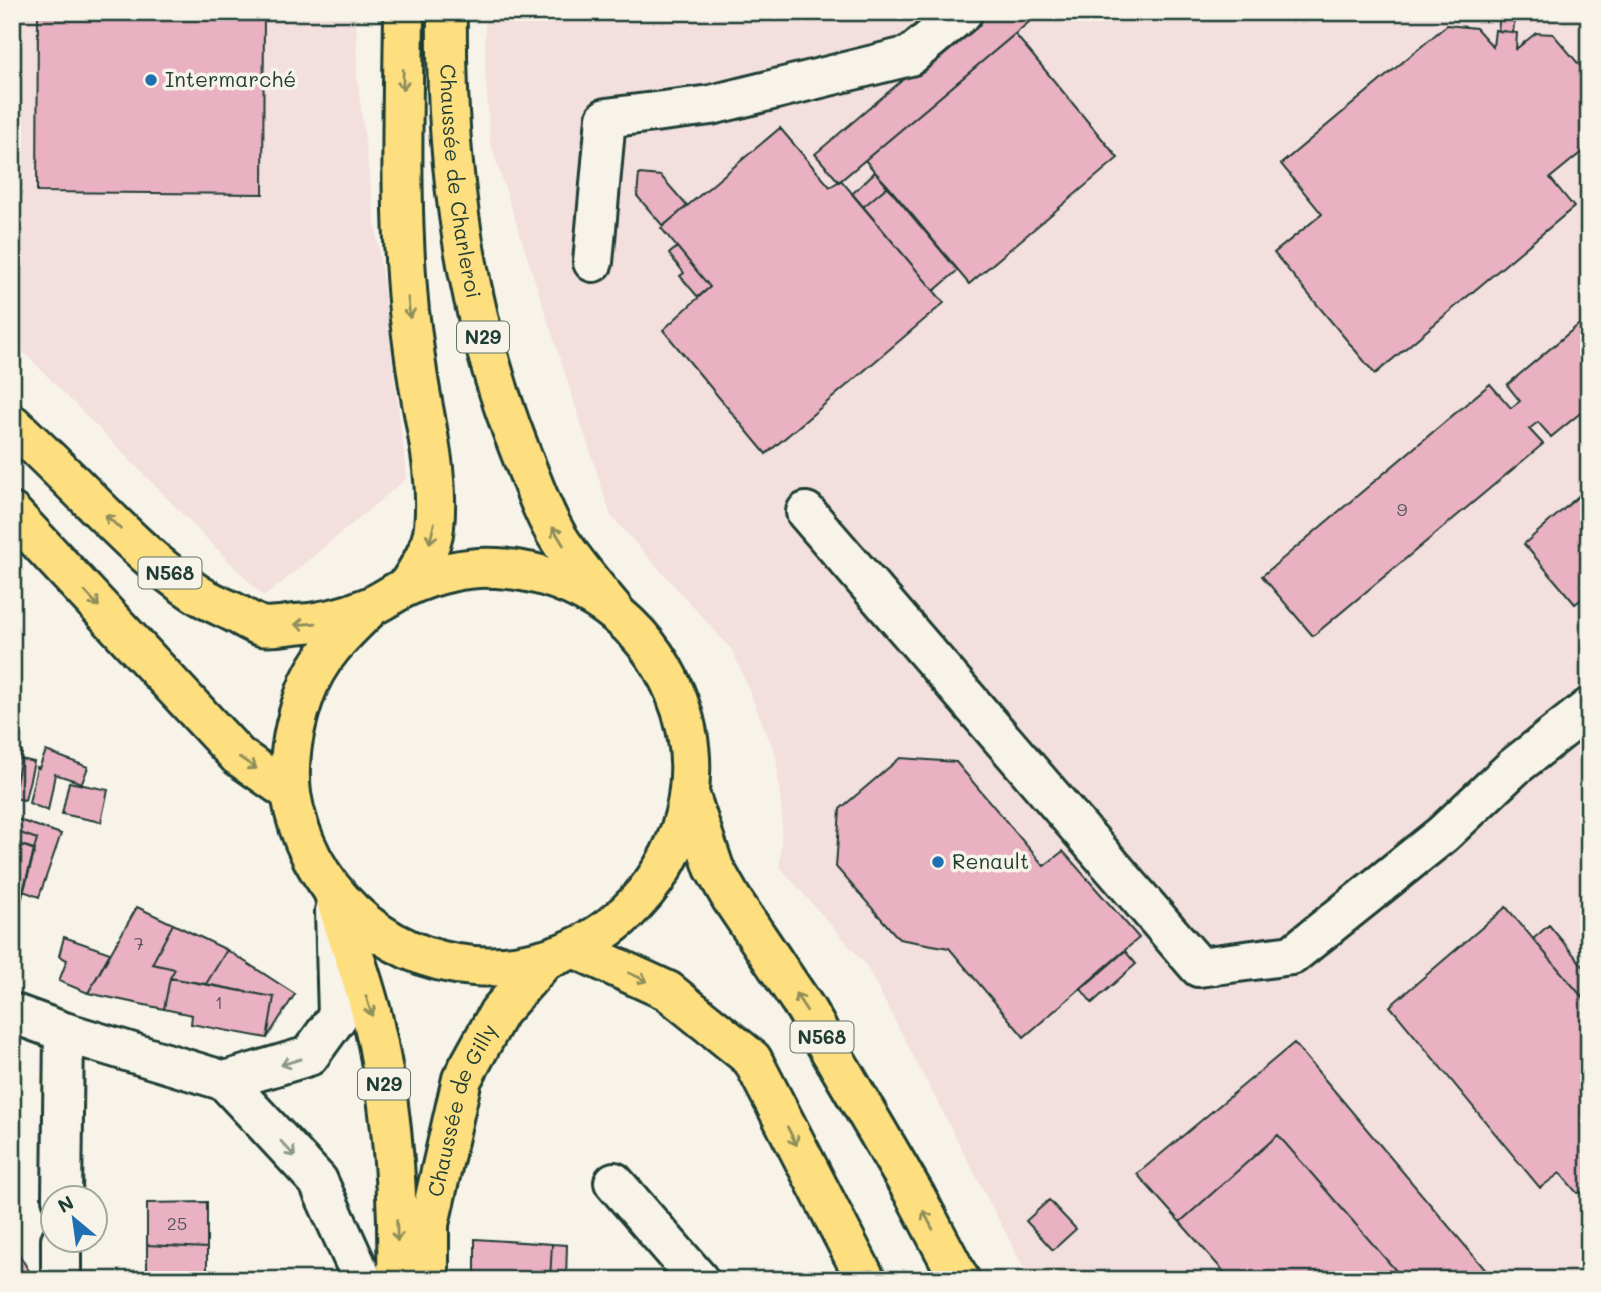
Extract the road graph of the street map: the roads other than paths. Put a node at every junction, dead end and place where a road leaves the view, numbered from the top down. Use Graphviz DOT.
graph roads {
  1 [pos="404,12"];
  2 [pos="447,12"];
  3 [pos="962,12"];
  4 [pos="593,262"];
  5 [pos="12,424"];
  6 [pos="806,512"];
  7 [pos="17,521"];
  8 [pos="408,585"];
  9 [pos="371,607"];
  10 [pos="614,610"];
  11 [pos="1589,708"];
  12 [pos="291,793"];
  13 [pos="689,793"];
  14 [pos="334,894"];
  15 [pos="560,955"];
  16 [pos="12,1013"];
  17 [pos="64,1032"];
  18 [pos="225,1082"];
  19 [pos="614,1182"];
  20 [pos="62,1184"];
  21 [pos="61,1254"];
  22 [pos="61,1280"];
  23 [pos="363,1280"];
  24 [pos="397,1280"];
  25 [pos="429,1280"];
  26 [pos="699,1280"];
  27 [pos="866,1280"];
  28 [pos="960,1280"];
  1 -- 8 [label="main road, one-way"];
  10 -- 2 [label="main road, Chaussée de Charleroi / N29, one-way"];
  3 -- 4 [label="street"];
  9 -- 5 [label="main road, N568, one-way"];
  6 -- 11 [label="street"];
  7 -- 12 [label="main road, one-way"];
  8 -- 9 [label="main road"];
  8 -- 10 [label="main road"];
  9 -- 12 [label="main road"];
  10 -- 13 [label="main road"];
  12 -- 14 [label="main road"];
  13 -- 15 [label="main road"];
  28 -- 13 [label="main road, N568, one-way"];
  14 -- 15 [label="main road"];
  14 -- 18 [label="street, one-way"];
  14 -- 24 [label="main road, Chaussée de Gilly / N29, one-way"];
  15 -- 25 [label="main road, Chaussée de Gilly"];
  15 -- 27 [label="main road, one-way"];
  16 -- 17 [label="street"];
  17 -- 18 [label="street"];
  17 -- 20 [label="street"];
  18 -- 23 [label="street, one-way"];
  19 -- 26 [label="street"];
  21 -- 22 [label="street"];
}
